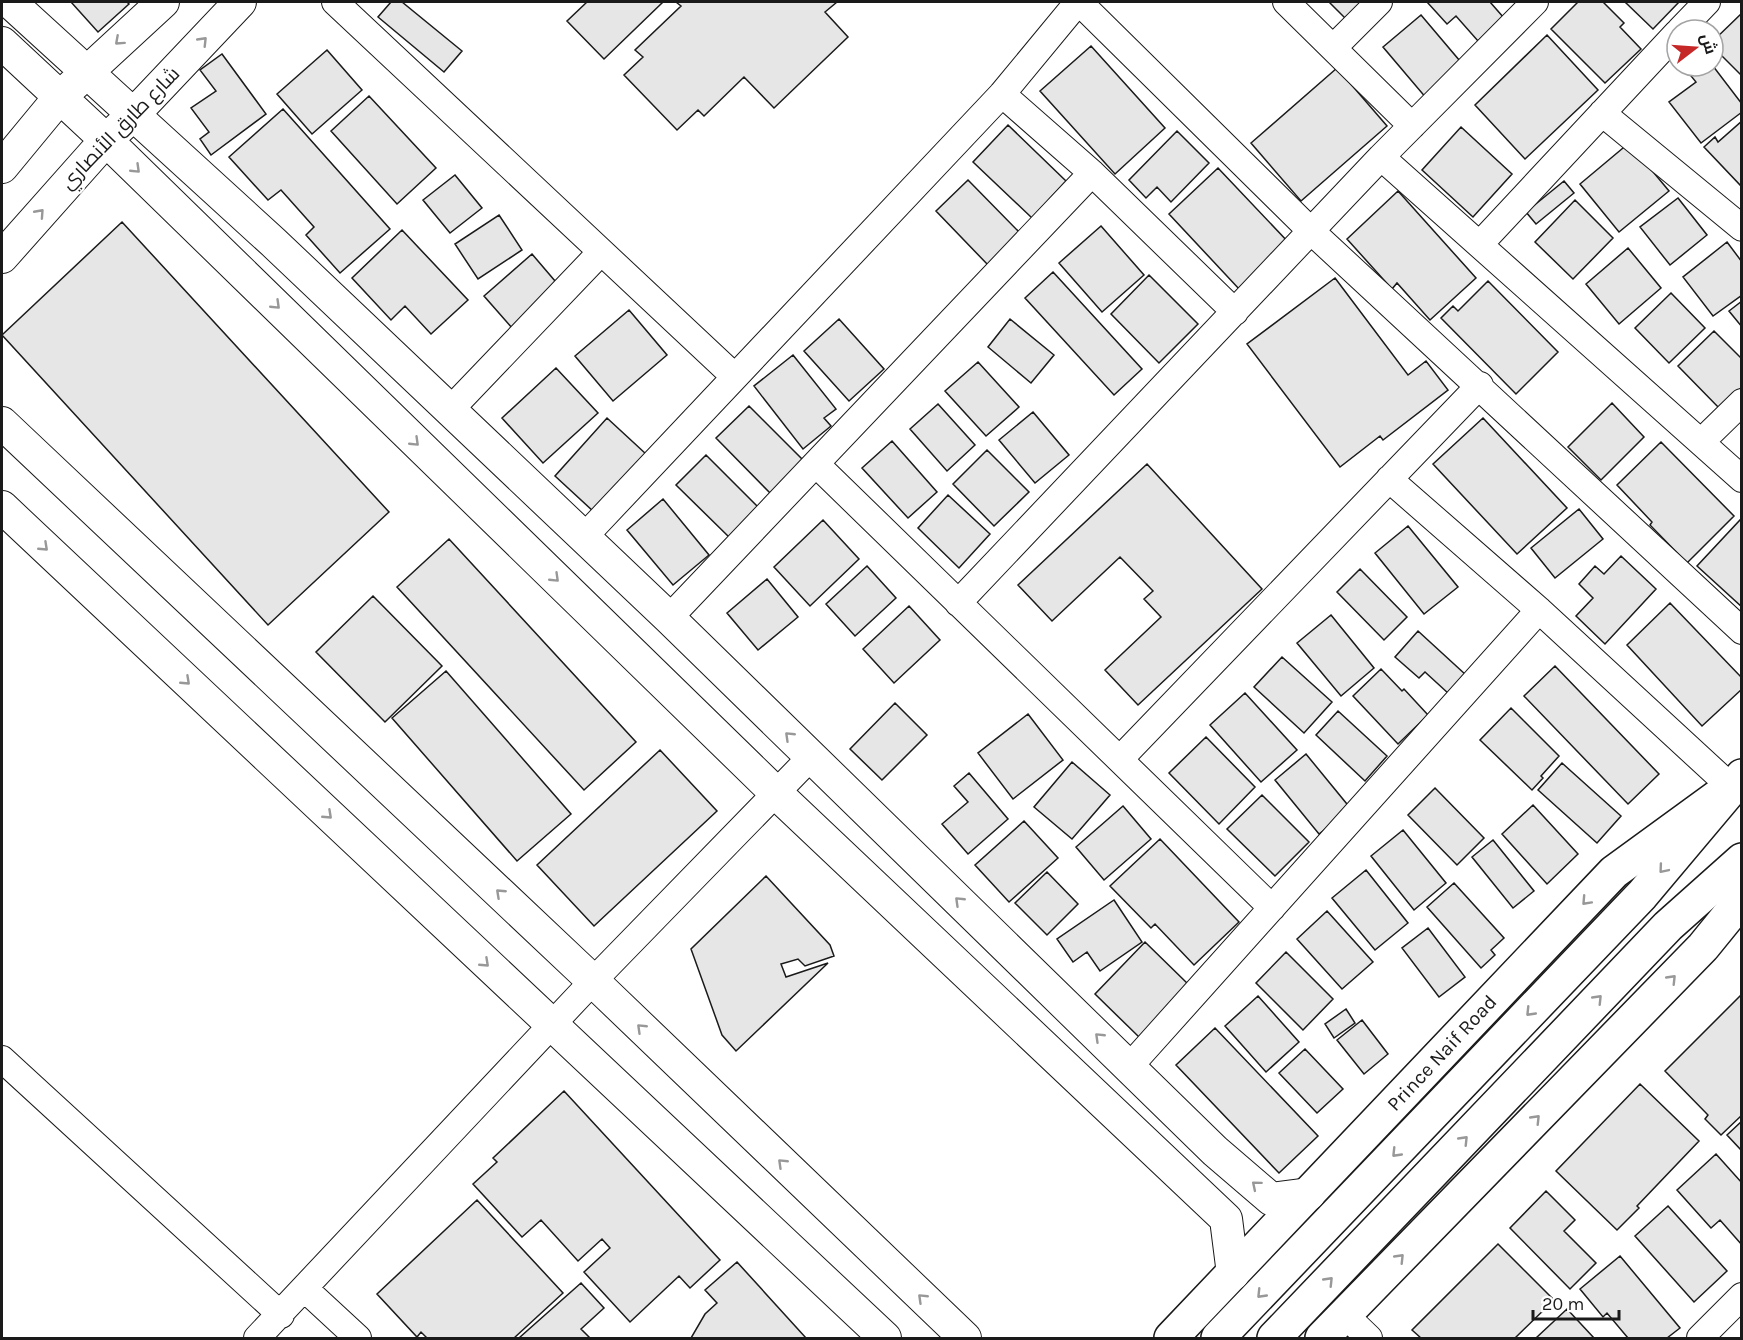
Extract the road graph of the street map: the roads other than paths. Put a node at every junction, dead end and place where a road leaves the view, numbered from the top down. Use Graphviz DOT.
graph roads {
  1 [pos="10,2"];
  2 [pos="163,2"];
  3 [pos="240,2"];
  4 [pos="335,2"];
  5 [pos="1078,2"];
  6 [pos="1286,2"];
  7 [pos="1379,2"];
  8 [pos="1535,2"];
  9 [pos="1707,2"];
  10 [pos="1692,18"];
  11 [pos="2,43"];
  12 [pos="1665,46"];
  13 [pos="1333,48"];
  14 [pos="86,71"];
  15 [pos="1002,93"];
  16 [pos="59,98"];
  17 [pos="1602,113"];
  18 [pos="133,115"];
  19 [pos="1412,126"];
  20 [pos="106,140"];
  21 [pos="1381,157"];
  22 [pos="2,167"];
  23 [pos="1092,173"];
  24 [pos="1742,228"];
  25 [pos="1311,231"];
  26 [pos="1480,244"];
  27 [pos="601,252"];
  28 [pos="2,257"];
  29 [pos="1235,312"];
  30 [pos="735,377"];
  31 [pos="1480,386"];
  32 [pos="1742,402"];
  33 [pos="450,410"];
  34 [pos="2,423"];
  35 [pos="1701,442"];
  36 [pos="816,464"];
  37 [pos="1389,479"];
  38 [pos="1742,479"];
  39 [pos="2,507"];
  40 [pos="584,537"];
  41 [pos="958,603"];
  42 [pos="1539,610"];
  43 [pos="669,618"];
  44 [pos="1742,631"];
  45 [pos="811,757"];
  46 [pos="1120,759"];
  47 [pos="1736,782"];
  48 [pos="777,794"];
  49 [pos="1742,860"];
  50 [pos="1742,899"];
  51 [pos="1272,908"];
  52 [pos="593,981"];
  53 [pos="552,1026"];
  54 [pos="2,1059"];
  55 [pos="1130,1067"];
  56 [pos="1309,1194"];
  57 [pos="1233,1274"];
  58 [pos="305,1289"];
  59 [pos="1742,1296"];
  60 [pos="281,1315"];
  61 [pos="1334,1327"];
  62 [pos="257,1338"];
  63 [pos="358,1338"];
  64 [pos="885,1338"];
  65 [pos="965,1338"];
  66 [pos="1171,1338"];
  67 [pos="1218,1338"];
  68 [pos="1274,1338"];
  69 [pos="1369,1338"];
  70 [pos="1700,1338"];
  1 -- 14 [label="street"];
  2 -- 14 [label="street, one-way"];
  18 -- 3 [label="street, شارع طارق الأنصاري, one-way"];
  4 -- 27 [label="street"];
  5 -- 15 [label="street"];
  5 -- 25 [label="street"];
  6 -- 13 [label="street"];
  7 -- 13 [label="street"];
  8 -- 19 [label="street"];
  9 -- 10 [label="street"];
  11 -- 16 [label="street"];
  12 -- 17 [label="street"];
  13 -- 19 [label="street"];
  14 -- 16 [label="street"];
  14 -- 18 [label="street"];
  15 -- 23 [label="street"];
  15 -- 30 [label="street"];
  16 -- 20 [label="street"];
  16 -- 22 [label="street"];
  17 -- 24 [label="street"];
  17 -- 26 [label="street"];
  18 -- 20 [label="street, شارع طارق الأنصاري"];
  18 -- 33 [label="street"];
  19 -- 21 [label="street"];
  28 -- 20 [label="street, شارع طارق الأنصاري, one-way"];
  20 -- 48 [label="street, one-way"];
  21 -- 25 [label="street"];
  21 -- 26 [label="street"];
  23 -- 29 [label="street"];
  23 -- 36 [label="street"];
  25 -- 29 [label="street"];
  25 -- 31 [label="street"];
  26 -- 35 [label="street"];
  27 -- 30 [label="street"];
  27 -- 33 [label="street"];
  29 -- 41 [label="street"];
  30 -- 40 [label="street"];
  31 -- 37 [label="street"];
  31 -- 44 [label="street"];
  32 -- 35 [label="street"];
  33 -- 40 [label="street"];
  52 -- 34 [label="street, one-way"];
  35 -- 38 [label="street"];
  36 -- 41 [label="street"];
  36 -- 43 [label="street"];
  37 -- 42 [label="street"];
  37 -- 46 [label="street"];
  39 -- 53 [label="street, one-way"];
  40 -- 43 [label="street"];
  41 -- 46 [label="street"];
  42 -- 47 [label="street"];
  42 -- 51 [label="street"];
  45 -- 43 [label="street, one-way"];
  45 -- 48 [label="street"];
  55 -- 45 [label="street, one-way"];
  46 -- 51 [label="street"];
  47 -- 56 [label="main road, Prince Naif Road, one-way"];
  47 -- 67 [label="main road, Prince Naif Road, one-way"];
  48 -- 52 [label="street"];
  48 -- 57 [label="street"];
  68 -- 49 [label="main road, one-way"];
  61 -- 50 [label="main road, one-way"];
  51 -- 55 [label="street"];
  52 -- 53 [label="street"];
  65 -- 52 [label="street, one-way"];
  53 -- 58 [label="street"];
  53 -- 64 [label="street"];
  54 -- 60 [label="street"];
  56 -- 55 [label="street, one-way"];
  56 -- 57 [label="main road, Prince Naif Road"];
  57 -- 66 [label="main road, Prince Naif Road"];
  58 -- 60 [label="street"];
  58 -- 63 [label="street"];
  59 -- 70 [label="street"];
  60 -- 62 [label="street"];
  61 -- 69 [label="street"];
}
